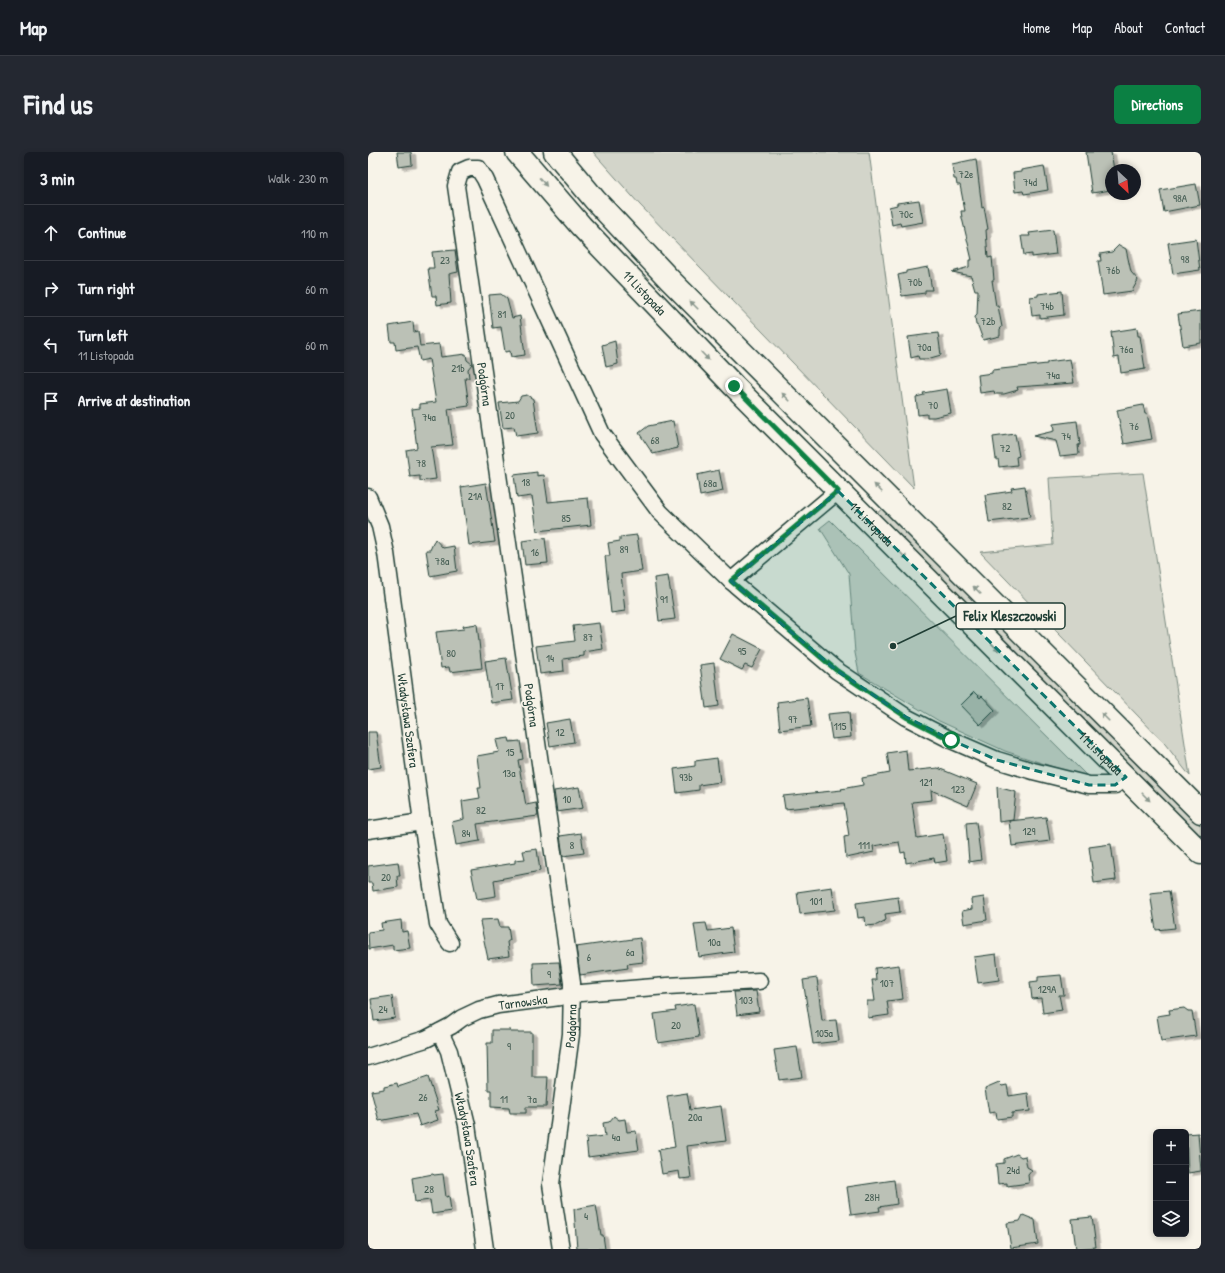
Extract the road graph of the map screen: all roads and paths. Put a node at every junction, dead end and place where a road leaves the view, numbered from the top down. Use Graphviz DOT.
graph roads {
  1 [pos="517,152"];
  2 [pos="555,152"];
  3 [pos="838,491"];
  4 [pos="368,497"];
  5 [pos="731,581"];
  6 [pos="1126,777"];
  7 [pos="1201,812"];
  8 [pos="422,822"];
  9 [pos="368,830"];
  10 [pos="1201,853"];
  11 [pos="450,943"];
  12 [pos="759,981"];
  13 [pos="572,994"];
  14 [pos="440,1032"];
  15 [pos="368,1057"];
  16 [pos="485,1249"];
  17 [pos="561,1249"];
  1 -- 3 [label="main road, 11 Listopada, one-way"];
  7 -- 2 [label="main road, one-way"];
  3 -- 5 [label="street"];
  3 -- 6 [label="main road, 11 Listopada, one-way"];
  4 -- 8 [label="street, Władysława Szafera"];
  5 -- 6 [label="street"];
  5 -- 13 [label="street, Podgórna"];
  6 -- 10 [label="main road, 11 Listopada, one-way"];
  8 -- 9 [label="street"];
  8 -- 11 [label="street, Władysława Szafera"];
  12 -- 13 [label="street, Tarnowska"];
  13 -- 14 [label="street, Tarnowska"];
  13 -- 17 [label="street, Podgórna"];
  14 -- 15 [label="street, Tarnowska"];
  14 -- 16 [label="street, Władysława Szafera"];
}
